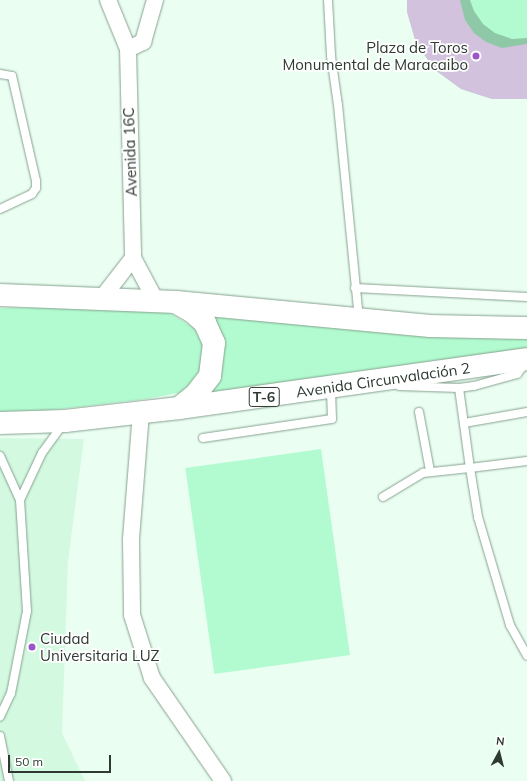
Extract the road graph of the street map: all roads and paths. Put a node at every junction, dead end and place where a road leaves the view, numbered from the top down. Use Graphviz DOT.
graph roads {
  1 [pos="108,0"];
  2 [pos="155,0"];
  3 [pos="328,0"];
  4 [pos="128,49"];
  5 [pos="0,74"];
  6 [pos="0,209"];
  7 [pos="133,258"];
  8 [pos="355,288"];
  9 [pos="0,295"];
  10 [pos="527,297"];
  11 [pos="102,298"];
  12 [pos="166,301"];
  13 [pos="359,319"];
  14 [pos="527,328"];
  15 [pos="527,360"];
  16 [pos="377,381"];
  17 [pos="330,388"];
  18 [pos="459,388"];
  19 [pos="179,408"];
  20 [pos="141,412"];
  21 [pos="419,412"];
  22 [pos="527,412"];
  23 [pos="65,421"];
  24 [pos="0,422"];
  25 [pos="464,423"];
  26 [pos="203,438"];
  27 [pos="0,456"];
  28 [pos="527,462"];
  29 [pos="470,468"];
  30 [pos="430,471"];
  31 [pos="383,497"];
  32 [pos="20,500"];
  33 [pos="527,656"];
  34 [pos="0,717"];
  35 [pos="0,736"];
  36 [pos="9,781"];
  37 [pos="223,781"];
  1 -- 4 [label="street, Avenida 16C"];
  2 -- 4 [label="street"];
  3 -- 8 [label="lane"];
  4 -- 7 [label="street, Avenida 16C"];
  5 -- 6 [label="lane"];
  7 -- 11 [label="street"];
  7 -- 12 [label="street, Avenida 16C"];
  8 -- 10 [label="lane"];
  8 -- 13 [label="lane"];
  9 -- 11 [label="highway"];
  11 -- 12 [label="highway"];
  12 -- 13 [label="highway"];
  12 -- 19 [label="highway"];
  13 -- 14 [label="highway"];
  15 -- 16 [label="highway, Avenida Circunvalación 2 / T-6"];
  15 -- 18 [label="lane"];
  16 -- 17 [label="highway, Avenida Circunvalación 2 / T-6"];
  16 -- 18 [label="lane"];
  17 -- 19 [label="highway, Avenida Circunvalación 2 / T-6"];
  17 -- 26 [label="lane"];
  18 -- 25 [label="lane"];
  19 -- 20 [label="highway, Avenida Circunvalación 2 / T-6"];
  20 -- 23 [label="highway, Avenida Circunvalación 2 / T-6"];
  20 -- 37 [label="street"];
  21 -- 30 [label="lane"];
  22 -- 25 [label="lane"];
  23 -- 24 [label="highway, Avenida Circunvalación 2 / T-6"];
  23 -- 32 [label="lane"];
  25 -- 29 [label="lane"];
  27 -- 32 [label="lane"];
  28 -- 29 [label="lane"];
  29 -- 30 [label="lane"];
  29 -- 33 [label="lane"];
  30 -- 31 [label="lane"];
  32 -- 34 [label="lane"];
  35 -- 36 [label="lane"];
}
